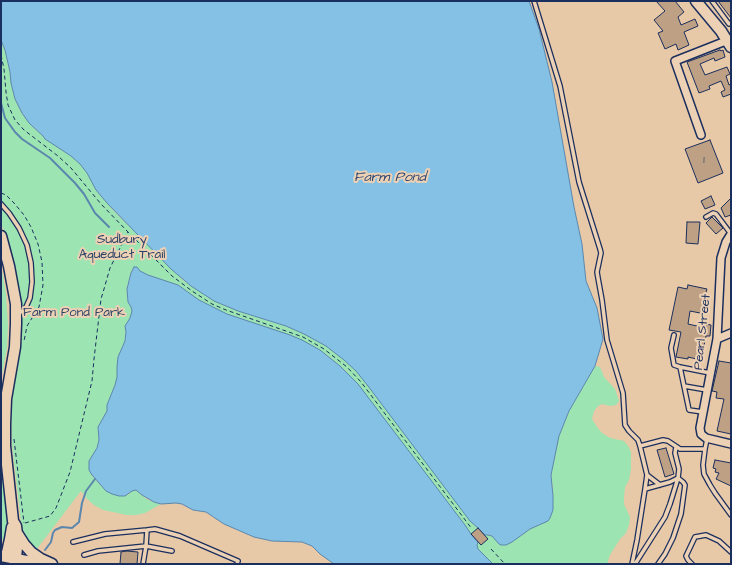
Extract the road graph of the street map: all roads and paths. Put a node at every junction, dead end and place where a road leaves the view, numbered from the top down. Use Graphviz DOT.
graph roads {
  1 [pos="534,1"];
  2 [pos="696,1"];
  3 [pos="712,1"];
  4 [pos="731,23"];
  5 [pos="730,42"];
  6 [pos="1,54"];
  7 [pos="701,135"];
  8 [pos="1,193"];
  9 [pos="1,204"];
  10 [pos="706,217"];
  11 [pos="128,232"];
  12 [pos="731,234"];
  13 [pos="1,236"];
  14 [pos="16,314"];
  15 [pos="731,333"];
  16 [pos="674,335"];
  17 [pos="716,339"];
  18 [pos="24,343"];
  19 [pos="680,367"];
  20 [pos="710,373"];
  21 [pos="684,386"];
  22 [pos="707,390"];
  23 [pos="702,412"];
  24 [pos="13,435"];
  25 [pos="704,436"];
  26 [pos="731,444"];
  27 [pos="3,446"];
  28 [pos="640,446"];
  29 [pos="676,447"];
  30 [pos="705,449"];
  31 [pos="647,474"];
  32 [pos="678,478"];
  33 [pos="660,485"];
  34 [pos="645,489"];
  35 [pos="731,515"];
  36 [pos="472,529"];
  37 [pos="147,530"];
  38 [pos="14,532"];
  39 [pos="73,542"];
  40 [pos="1,545"];
  41 [pos="146,546"];
  42 [pos="491,549"];
  43 [pos="172,551"];
  44 [pos="731,552"];
  45 [pos="84,555"];
  46 [pos="9,559"];
  47 [pos="30,563"];
  48 [pos="42,564"];
  49 [pos="52,564"];
  50 [pos="143,564"];
  51 [pos="237,564"];
  52 [pos="505,564"];
  53 [pos="633,564"];
  54 [pos="658,564"];
  55 [pos="692,564"];
  1 -- 28 [label="lane"];
  2 -- 5 [label="street"];
  3 -- 4 [label="lane"];
  5 -- 7 [label="street"];
  6 -- 11 [label="path"];
  8 -- 18 [label="path"];
  9 -- 14 [label="lane"];
  10 -- 12 [label="lane"];
  11 -- 24 [label="path"];
  11 -- 36 [label="path"];
  12 -- 17 [label="street, Pearl Street"];
  13 -- 14 [label="street"];
  14 -- 27 [label="street"];
  15 -- 17 [label="street"];
  16 -- 19 [label="lane"];
  17 -- 20 [label="street, Pearl Street"];
  19 -- 20 [label="lane"];
  19 -- 21 [label="lane"];
  20 -- 22 [label="street, Pearl Street"];
  21 -- 22 [label="lane"];
  21 -- 23 [label="lane"];
  22 -- 23 [label="street, Pearl Street"];
  23 -- 25 [label="street, Pearl Street"];
  25 -- 26 [label="street"];
  25 -- 30 [label="lane"];
  27 -- 38 [label="street"];
  28 -- 29 [label="lane"];
  28 -- 31 [label="lane"];
  29 -- 30 [label="lane"];
  29 -- 32 [label="lane"];
  30 -- 35 [label="lane"];
  31 -- 33 [label="lane"];
  31 -- 34 [label="lane"];
  32 -- 33 [label="lane"];
  32 -- 53 [label="lane"];
  32 -- 54 [label="lane"];
  33 -- 34 [label="lane"];
  34 -- 53 [label="lane"];
  37 -- 39 [label="lane"];
  37 -- 41 [label="lane"];
  37 -- 51 [label="lane"];
  38 -- 40 [label="street"];
  38 -- 46 [label="street"];
  38 -- 49 [label="street"];
  41 -- 43 [label="lane"];
  41 -- 45 [label="lane"];
  41 -- 50 [label="lane"];
  42 -- 52 [label="path"];
  44 -- 55 [label="lane"];
  46 -- 47 [label="street"];
  47 -- 48 [label="street"];
}
